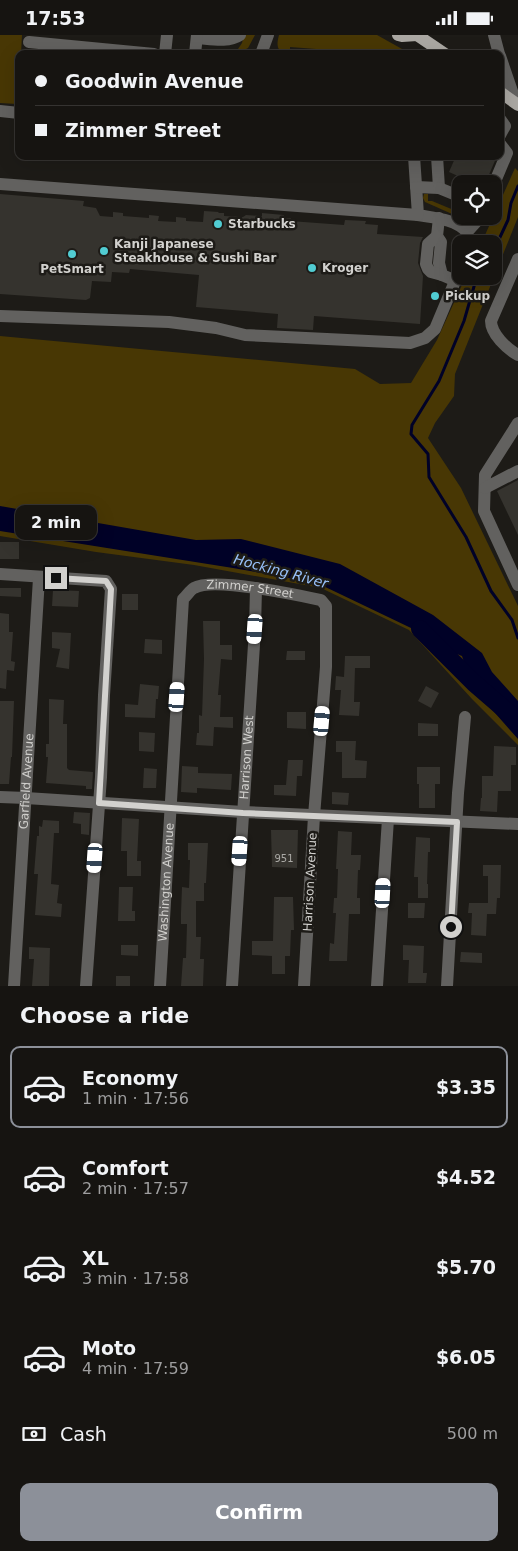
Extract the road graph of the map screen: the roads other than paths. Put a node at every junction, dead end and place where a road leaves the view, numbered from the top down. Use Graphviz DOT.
graph roads {
  1 [pos="167,35"];
  2 [pos="240,35"];
  3 [pos="268,35"];
  4 [pos="398,35"];
  5 [pos="494,35"];
  6 [pos="197,36"];
  7 [pos="421,36"];
  8 [pos="29,44"];
  9 [pos="104,50"];
  10 [pos="165,50"];
  11 [pos="195,50"];
  12 [pos="262,50"];
  13 [pos="440,50"];
  14 [pos="498,50"];
  15 [pos="504,67"];
  16 [pos="504,95"];
  17 [pos="517,104"];
  18 [pos="0,111"];
  19 [pos="15,113"];
  20 [pos="504,149"];
  21 [pos="414,160"];
  22 [pos="438,160"];
  23 [pos="498,175"];
  24 [pos="0,184"];
  25 [pos="416,187"];
  26 [pos="439,188"];
  27 [pos="452,193"];
  28 [pos="418,215"];
  29 [pos="439,218"];
  30 [pos="465,235"];
  31 [pos="518,259"];
  32 [pos="452,279"];
  33 [pos="454,285"];
  34 [pos="0,317"];
  35 [pos="518,355"];
  36 [pos="518,423"];
  37 [pos="518,471"];
  38 [pos="485,488"];
  39 [pos="0,574"];
  40 [pos="39,577"];
  41 [pos="518,585"];
  42 [pos="256,589"];
  43 [pos="183,599"];
  44 [pos="320,600"];
  45 [pos="465,717"];
  46 [pos="0,797"];
  47 [pos="26,798"];
  48 [pos="99,803"];
  49 [pos="170,807"];
  50 [pos="243,813"];
  51 [pos="314,816"];
  52 [pos="388,819"];
  53 [pos="457,822"];
  54 [pos="518,824"];
  55 [pos="14,986"];
  56 [pos="86,986"];
  57 [pos="160,986"];
  58 [pos="232,986"];
  59 [pos="304,986"];
  60 [pos="377,986"];
  61 [pos="447,986"];
  1 -- 10 [label="street"];
  2 -- 6 [label="street"];
  3 -- 12 [label="street"];
  4 -- 7 [label="main road"];
  5 -- 14 [label="street"];
  6 -- 11 [label="street"];
  7 -- 13 [label="main road"];
  8 -- 9 [label="street"];
  15 -- 17 [label="street"];
  16 -- 17 [label="main road"];
  18 -- 19 [label="street"];
  20 -- 23 [label="street"];
  21 -- 25 [label="street"];
  22 -- 26 [label="street"];
  24 -- 28 [label="street"];
  25 -- 26 [label="street"];
  25 -- 28 [label="street"];
  26 -- 27 [label="street"];
  28 -- 29 [label="street"];
  29 -- 30 [label="street"];
  29 -- 32 [label="street"];
  31 -- 35 [label="street"];
  33 -- 34 [label="street"];
  36 -- 38 [label="street"];
  37 -- 38 [label="street"];
  38 -- 41 [label="street"];
  39 -- 40 [label="street"];
  40 -- 47 [label="street, Garfield Avenue"];
  40 -- 48 [label="street"];
  42 -- 43 [label="street, Zimmer Street"];
  42 -- 44 [label="street, Zimmer Street"];
  42 -- 50 [label="street, Harrison West"];
  43 -- 49 [label="street, Washington Avenue"];
  44 -- 51 [label="street, Harrison Avenue"];
  45 -- 53 [label="street"];
  46 -- 47 [label="street"];
  47 -- 48 [label="street"];
  47 -- 55 [label="street, Garfield Avenue"];
  48 -- 49 [label="street"];
  48 -- 56 [label="street"];
  49 -- 50 [label="street"];
  49 -- 57 [label="street, Washington Avenue"];
  50 -- 51 [label="street"];
  50 -- 58 [label="street, Harrison West"];
  51 -- 52 [label="street"];
  51 -- 59 [label="street, Harrison Avenue"];
  52 -- 53 [label="street"];
  52 -- 60 [label="street"];
  53 -- 54 [label="street"];
  53 -- 61 [label="street"];
}
